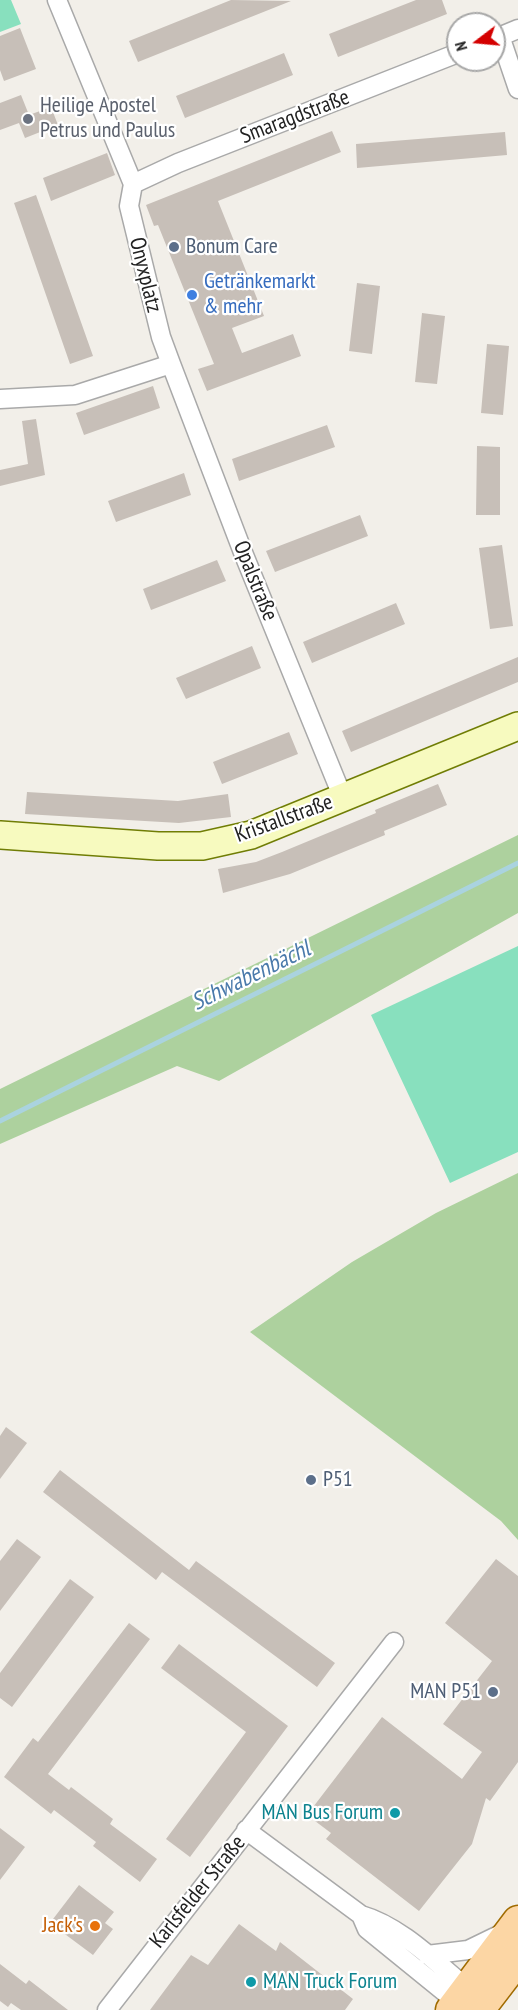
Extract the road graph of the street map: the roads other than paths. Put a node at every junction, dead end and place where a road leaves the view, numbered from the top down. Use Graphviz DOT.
graph roads {
  1 [pos="57,0"];
  2 [pos="446,58"];
  3 [pos="506,60"];
  4 [pos="518,89"];
  5 [pos="133,184"];
  6 [pos="171,364"];
  7 [pos="0,399"];
  8 [pos="518,726"];
  9 [pos="343,798"];
  10 [pos="0,835"];
  11 [pos="394,1642"];
  12 [pos="246,1830"];
  13 [pos="361,1915"];
  14 [pos="515,1924"];
  15 [pos="427,1954"];
  16 [pos="518,1959"];
  17 [pos="468,2004"];
  18 [pos="107,2010"];
  1 -- 5 [label="street"];
  2 -- 5 [label="street, Smaragdstraße"];
  3 -- 4 [label="street"];
  5 -- 6 [label="street, Onyxplatz"];
  6 -- 7 [label="street"];
  6 -- 9 [label="street, Opalstraße"];
  8 -- 9 [label="street, Kristallstraße"];
  9 -- 10 [label="street, Kristallstraße"];
  11 -- 12 [label="street"];
  12 -- 13 [label="street, Karlsfelder Straße"];
  12 -- 18 [label="street, Karlsfelder Straße"];
  13 -- 15 [label="street, Karlsfelder Straße"];
  13 -- 17 [label="street, Karlsfelder Straße"];
  14 -- 15 [label="street"];
  14 -- 17 [label="main road"];
  15 -- 17 [label="street, Karlsfelder Straße"];
  16 -- 17 [label="main road"];
}
